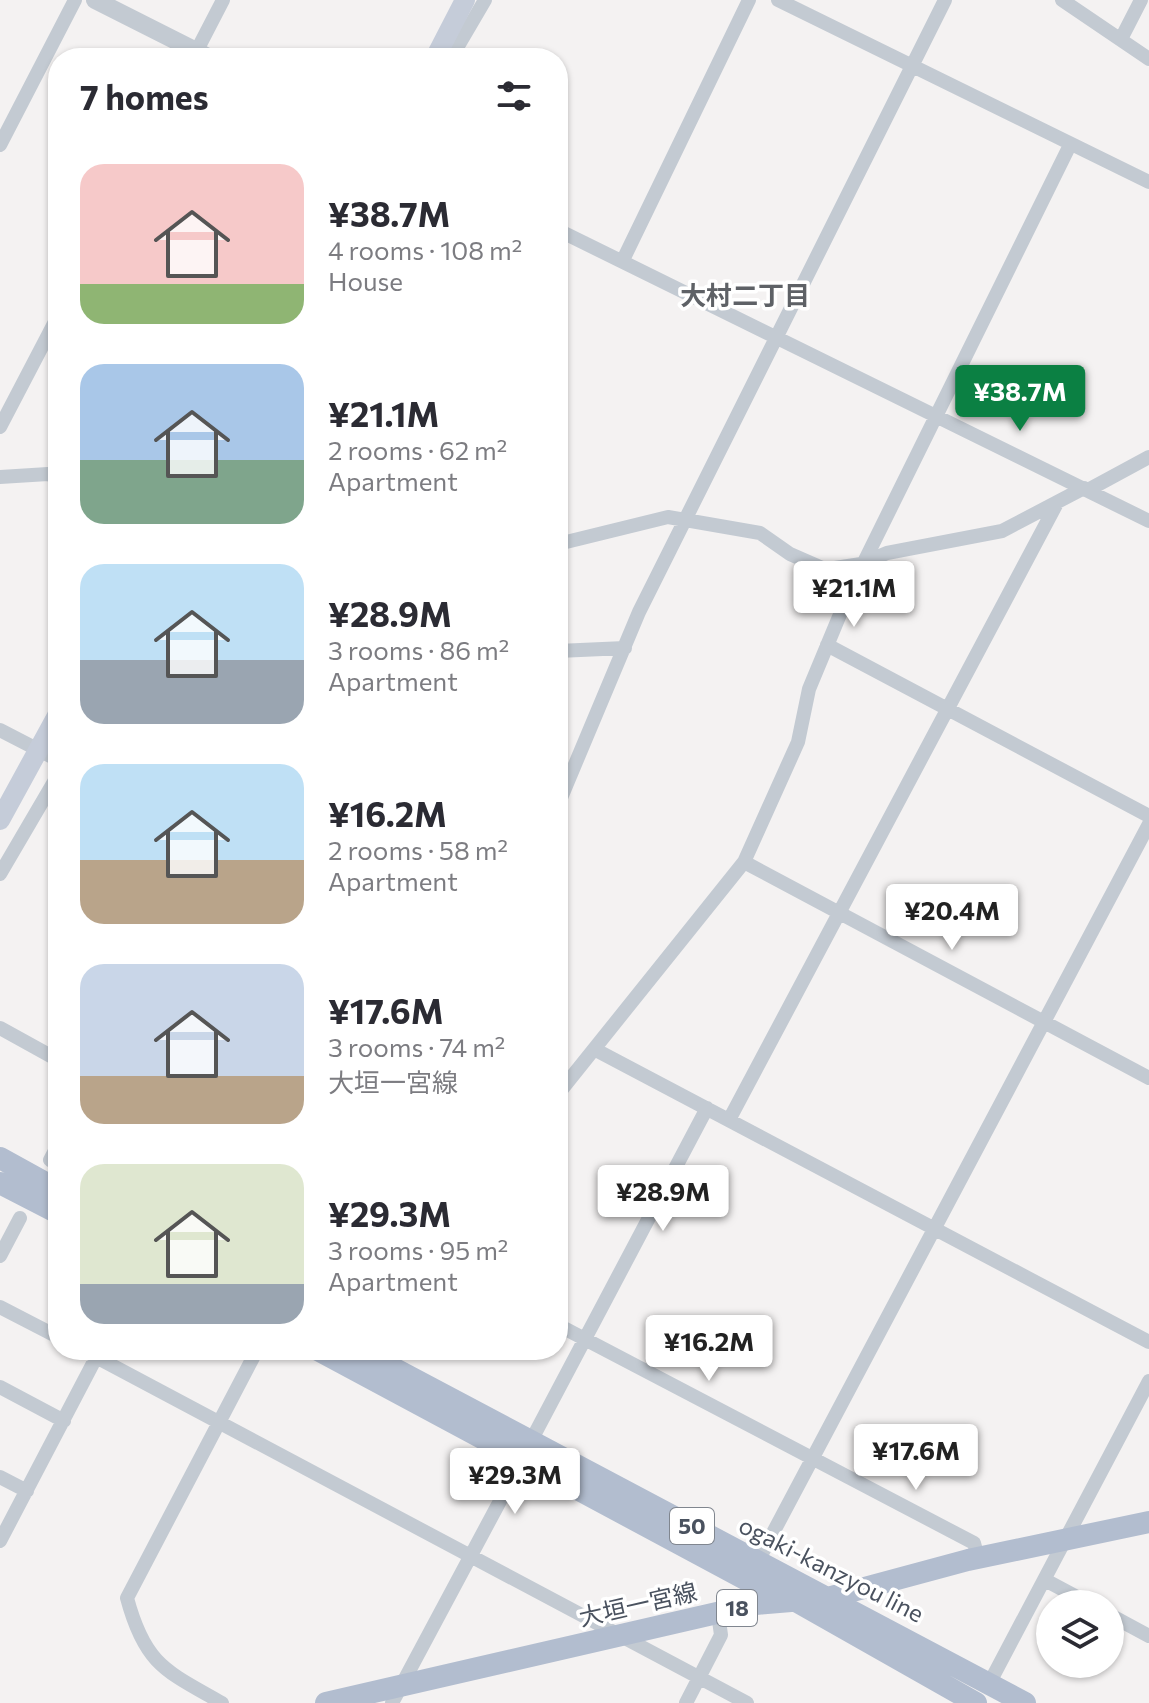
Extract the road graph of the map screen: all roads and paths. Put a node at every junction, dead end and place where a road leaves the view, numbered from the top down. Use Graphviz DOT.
graph roads {
  1 [pos="75,0"];
  2 [pos="95,0"];
  3 [pos="223,0"];
  4 [pos="465,0"];
  5 [pos="485,0"];
  6 [pos="749,0"];
  7 [pos="778,0"];
  8 [pos="945,0"];
  9 [pos="1062,0"];
  10 [pos="1141,0"];
  11 [pos="1121,39"];
  12 [pos="50,48"];
  13 [pos="185,48"];
  14 [pos="203,48"];
  15 [pos="440,48"];
  16 [pos="457,48"];
  17 [pos="48,52"];
  18 [pos="1149,59"];
  19 [pos="911,66"];
  20 [pos="0,145"];
  21 [pos="1070,145"];
  22 [pos="1149,182"];
  23 [pos="568,235"];
  24 [pos="623,260"];
  25 [pos="48,335"];
  26 [pos="777,336"];
  27 [pos="938,414"];
  28 [pos="0,427"];
  29 [pos="1149,457"];
  30 [pos="48,474"];
  31 [pos="0,477"];
  32 [pos="1086,489"];
  33 [pos="1056,505"];
  34 [pos="686,519"];
  35 [pos="1149,521"];
  36 [pos="568,542"];
  37 [pos="863,562"];
  38 [pos="827,645"];
  39 [pos="625,648"];
  40 [pos="568,651"];
  41 [pos="948,711"];
  42 [pos="0,730"];
  43 [pos="48,732"];
  44 [pos="39,748"];
  45 [pos="48,754"];
  46 [pos="568,782"];
  47 [pos="48,792"];
  48 [pos="1149,816"];
  49 [pos="0,820"];
  50 [pos="1149,824"];
  51 [pos="744,862"];
  52 [pos="0,874"];
  53 [pos="841,915"];
  54 [pos="1044,1023"];
  55 [pos="0,1028"];
  56 [pos="594,1049"];
  57 [pos="48,1054"];
  58 [pos="1149,1078"];
  59 [pos="568,1082"];
  60 [pos="707,1108"];
  61 [pos="729,1120"];
  62 [pos="0,1158"];
  63 [pos="0,1183"];
  64 [pos="48,1184"];
  65 [pos="48,1208"];
  66 [pos="20,1218"];
  67 [pos="934,1231"];
  68 [pos="0,1256"];
  69 [pos="0,1307"];
  70 [pos="568,1330"];
  71 [pos="48,1332"];
  72 [pos="586,1340"];
  73 [pos="1149,1342"];
  74 [pos="90,1360"];
  75 [pos="107,1360"];
  76 [pos="252,1360"];
  77 [pos="339,1360"];
  78 [pos="376,1360"];
  79 [pos="1149,1381"];
  80 [pos="0,1387"];
  81 [pos="64,1421"];
  82 [pos="220,1424"];
  83 [pos="527,1450"];
  84 [pos="814,1460"];
  85 [pos="0,1477"];
  86 [pos="27,1491"];
  87 [pos="1149,1522"];
  88 [pos="1069,1537"];
  89 [pos="0,1541"];
  90 [pos="474,1556"];
  91 [pos="978,1558"];
  92 [pos="757,1563"];
  93 [pos="1045,1580"];
  94 [pos="1064,1590"];
  95 [pos="827,1598"];
  96 [pos="794,1600"];
  97 [pos="718,1613"];
  98 [pos="1124,1623"];
  99 [pos="624,1636"];
  100 [pos="1149,1636"];
  101 [pos="700,1678"];
  102 [pos="989,1684"];
  103 [pos="396,1695"];
  104 [pos="222,1703"];
  105 [pos="326,1703"];
  106 [pos="686,1703"];
  107 [pos="747,1703"];
  108 [pos="976,1703"];
  109 [pos="1025,1703"];
  1 -- 12 [label="street"];
  2 -- 13 [label="street"];
  3 -- 14 [label="street"];
  4 -- 15 [label="main road"];
  5 -- 16 [label="street"];
  6 -- 24 [label="street"];
  7 -- 19 [label="street"];
  8 -- 19 [label="street"];
  9 -- 11 [label="street"];
  10 -- 11 [label="street"];
  11 -- 18 [label="street"];
  17 -- 20 [label="street"];
  19 -- 21 [label="street"];
  19 -- 26 [label="street"];
  21 -- 22 [label="street"];
  21 -- 27 [label="street"];
  23 -- 24 [label="street"];
  24 -- 26 [label="street"];
  25 -- 28 [label="street"];
  26 -- 27 [label="street"];
  26 -- 34 [label="street"];
  27 -- 32 [label="street"];
  27 -- 37 [label="street"];
  29 -- 32 [label="street"];
  30 -- 31 [label="street"];
  32 -- 33 [label="street"];
  32 -- 35 [label="street"];
  33 -- 37 [label="street"];
  33 -- 41 [label="street"];
  34 -- 36 [label="street"];
  34 -- 37 [label="street"];
  34 -- 39 [label="street"];
  37 -- 38 [label="street"];
  38 -- 41 [label="street"];
  38 -- 51 [label="street"];
  39 -- 40 [label="street"];
  39 -- 46 [label="street"];
  41 -- 48 [label="street"];
  41 -- 53 [label="street"];
  42 -- 44 [label="street"];
  43 -- 44 [label="main road"];
  44 -- 45 [label="street"];
  44 -- 49 [label="main road"];
  47 -- 52 [label="street"];
  50 -- 54 [label="street"];
  51 -- 53 [label="street"];
  51 -- 56 [label="street"];
  53 -- 54 [label="street"];
  53 -- 61 [label="street"];
  54 -- 58 [label="street"];
  54 -- 67 [label="street"];
  55 -- 57 [label="street"];
  56 -- 59 [label="street"];
  56 -- 60 [label="street"];
  60 -- 61 [label="street"];
  60 -- 72 [label="street"];
  61 -- 67 [label="street"];
  62 -- 64 [label="main road"];
  63 -- 65 [label="main road"];
  66 -- 68 [label="street"];
  67 -- 73 [label="street"];
  67 -- 84 [label="street"];
  69 -- 71 [label="street"];
  70 -- 72 [label="street"];
  72 -- 83 [label="street"];
  72 -- 84 [label="street"];
  74 -- 81 [label="street"];
  75 -- 82 [label="street"];
  76 -- 82 [label="street"];
  77 -- 83 [label="main road, ogaki-kanzyou line / 50"];
  78 -- 83 [label="main road, ogaki-kanzyou line / 50"];
  79 -- 88 [label="street"];
  80 -- 81 [label="street"];
  81 -- 86 [label="street"];
  82 -- 90 [label="street"];
  82 -- 104 [label="street"];
  83 -- 90 [label="street"];
  83 -- 92 [label="main road, ogaki-kanzyou line / 50"];
  83 -- 96 [label="main road, ogaki-kanzyou line / 50"];
  84 -- 91 [label="street"];
  84 -- 92 [label="street"];
  85 -- 86 [label="street"];
  86 -- 89 [label="street"];
  87 -- 88 [label="main road, 大垣一宮線 / 18"];
  88 -- 91 [label="main road, 大垣一宮線 / 18"];
  88 -- 93 [label="street"];
  90 -- 99 [label="street"];
  90 -- 103 [label="street"];
  91 -- 95 [label="main road, 大垣一宮線 / 18"];
  92 -- 95 [label="main road, ogaki-kanzyou line / 50"];
  93 -- 94 [label="street"];
  93 -- 102 [label="street"];
  95 -- 96 [label="main road, 大垣一宮線 / 18"];
  95 -- 102 [label="main road, ogaki-kanzyou line / 50"];
  96 -- 97 [label="main road, 大垣一宮線 / 18"];
  96 -- 108 [label="main road, ogaki-kanzyou line / 50"];
  97 -- 99 [label="main road, 大垣一宮線 / 18"];
  97 -- 101 [label="street"];
  98 -- 100 [label="street"];
  99 -- 101 [label="street"];
  99 -- 103 [label="main road, 大垣一宮線 / 18"];
  101 -- 106 [label="street"];
  101 -- 107 [label="street"];
  102 -- 109 [label="main road, ogaki-kanzyou line / 50"];
  103 -- 105 [label="main road, 大垣一宮線 / 18"];
}
